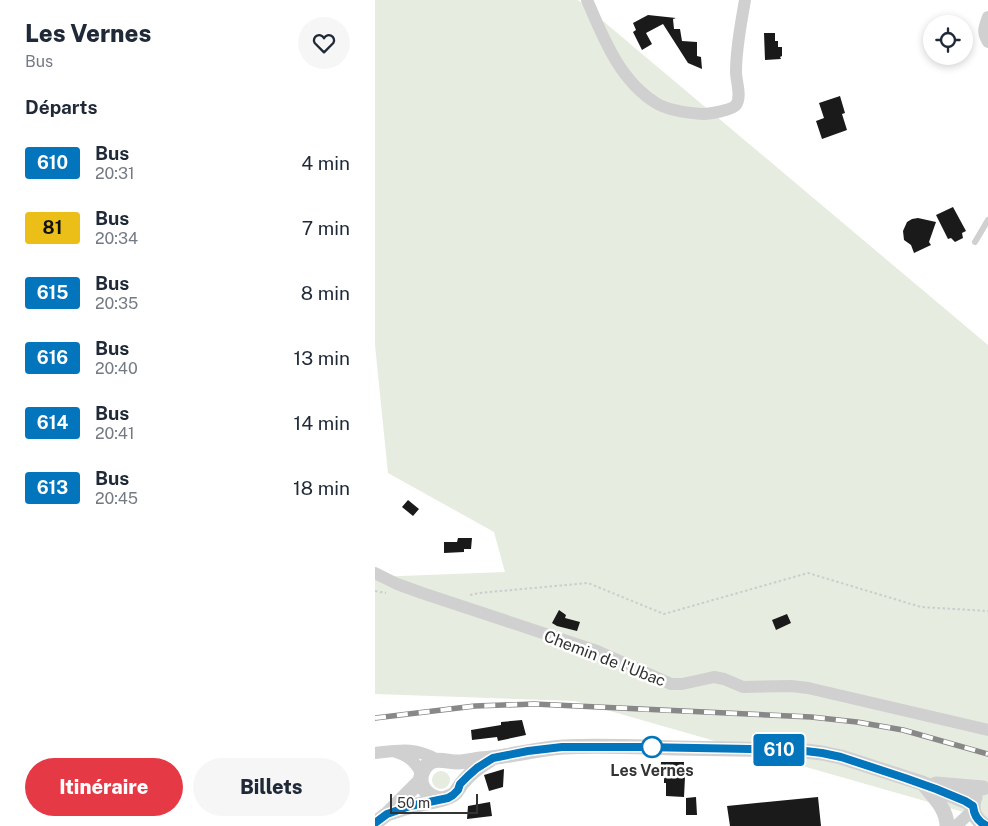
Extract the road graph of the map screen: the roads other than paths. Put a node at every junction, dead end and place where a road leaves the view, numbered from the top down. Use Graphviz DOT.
graph roads {
  1 [pos="587,0"];
  2 [pos="745,0"];
  3 [pos="988,17"];
  4 [pos="988,42"];
  5 [pos="988,220"];
  6 [pos="975,242"];
  7 [pos="375,572"];
  8 [pos="988,730"];
  9 [pos="393,751"];
  10 [pos="375,754"];
  11 [pos="493,758"];
  12 [pos="444,761"];
  13 [pos="421,777"];
  14 [pos="922,783"];
  15 [pos="460,784"];
  16 [pos="985,787"];
  17 [pos="441,799"];
  18 [pos="973,808"];
  19 [pos="381,818"];
  20 [pos="947,826"];
  21 [pos="956,826"];
  22 [pos="985,826"];
  1 -- 2 [label="street"];
  3 -- 4 [label="street"];
  5 -- 6 [label="lane"];
  7 -- 8 [label="street, Chemin de l'Ubac"];
  9 -- 10 [label="street"];
  9 -- 12 [label="street"];
  9 -- 13 [label="street"];
  11 -- 12 [label="street"];
  11 -- 14 [label="street"];
  11 -- 15 [label="street"];
  12 -- 13 [label="street"];
  12 -- 15 [label="street"];
  13 -- 17 [label="street"];
  13 -- 19 [label="street"];
  14 -- 16 [label="street"];
  14 -- 18 [label="street"];
  14 -- 20 [label="street"];
  15 -- 17 [label="street"];
  16 -- 18 [label="street"];
  17 -- 19 [label="street"];
  18 -- 21 [label="street"];
  18 -- 22 [label="street"];
}
